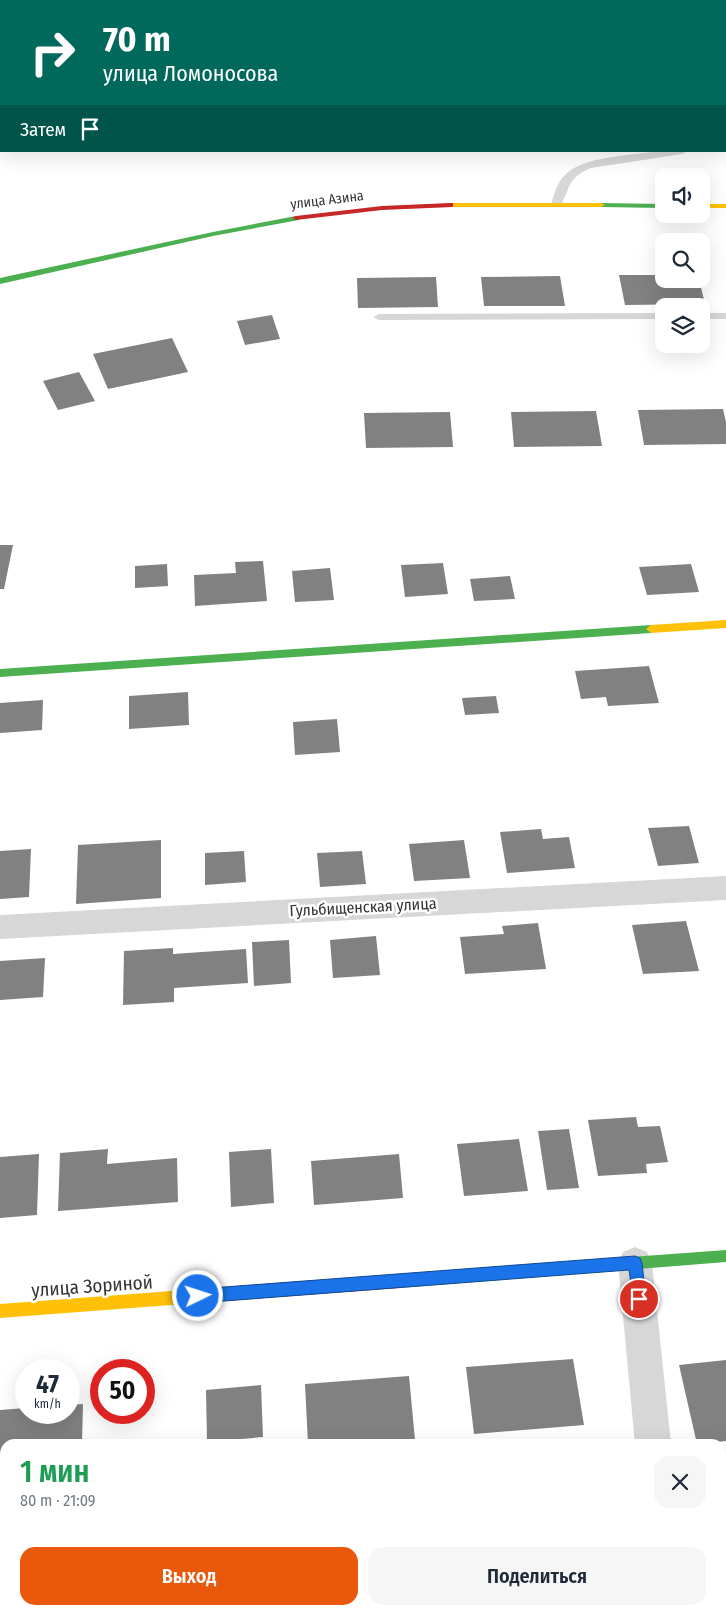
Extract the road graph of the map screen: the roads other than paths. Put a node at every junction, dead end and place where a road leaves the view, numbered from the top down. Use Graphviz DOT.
graph roads {
  1 [pos="675,152"];
  2 [pos="556,205"];
  3 [pos="655,206"];
  4 [pos="710,206"];
  5 [pos="726,206"];
  6 [pos="0,281"];
  7 [pos="655,316"];
  8 [pos="710,316"];
  9 [pos="726,316"];
  10 [pos="379,317"];
  11 [pos="726,624"];
  12 [pos="0,672"];
  13 [pos="726,888"];
  14 [pos="0,927"];
  15 [pos="726,1256"];
  16 [pos="635,1263"];
  17 [pos="0,1311"];
  18 [pos="653,1439"];
  1 -- 2 [label="lane"];
  2 -- 3 [label="main road, улица Азина"];
  2 -- 6 [label="main road, улица Азина"];
  4 -- 5 [label="main road"];
  7 -- 10 [label="lane"];
  8 -- 9 [label="lane"];
  11 -- 12 [label="main road"];
  13 -- 14 [label="street, Гульбищенская улица"];
  15 -- 16 [label="main road, улица Зориной"];
  16 -- 17 [label="main road, улица Зориной"];
  16 -- 18 [label="street"];
}
